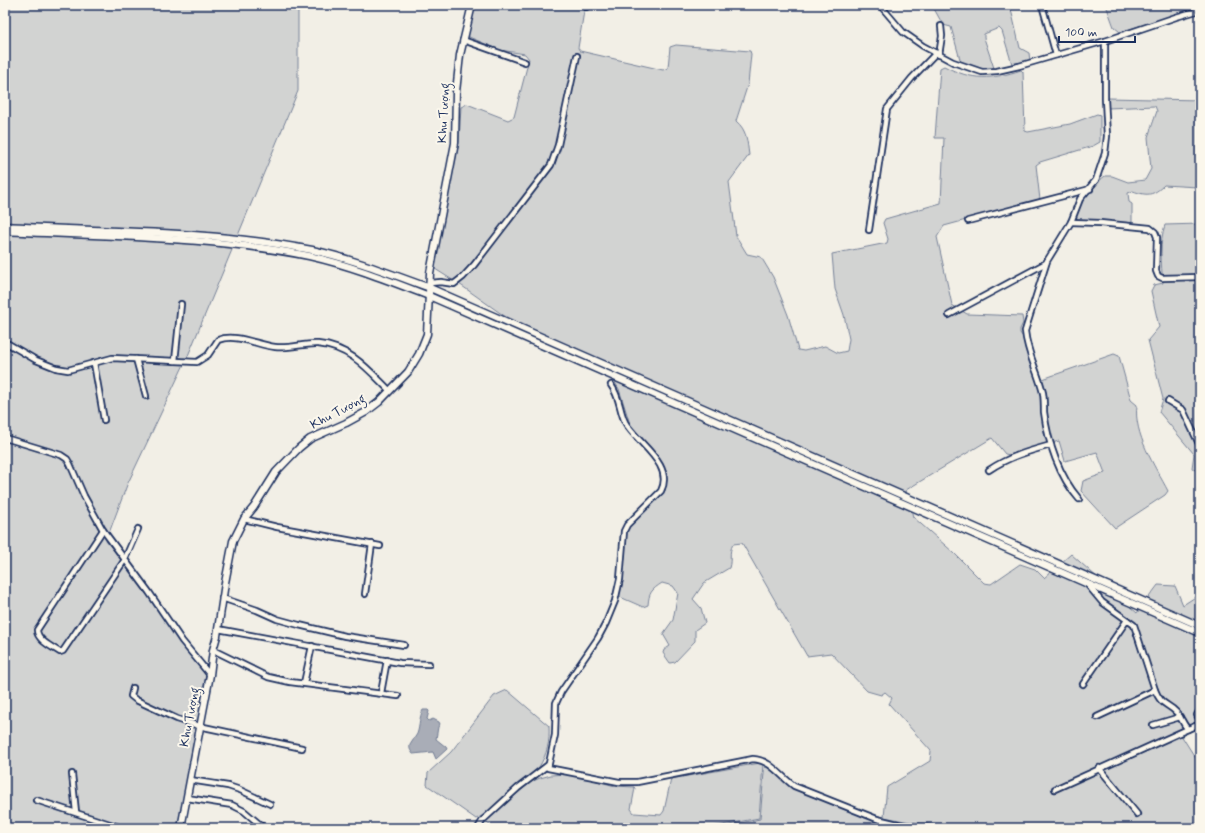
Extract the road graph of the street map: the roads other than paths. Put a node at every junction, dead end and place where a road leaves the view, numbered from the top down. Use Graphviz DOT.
graph roads {
  1 [pos="472,5"];
  2 [pos="880,5"];
  3 [pos="1042,5"];
  4 [pos="1200,10"];
  5 [pos="941,26"];
  6 [pos="463,40"];
  7 [pos="1105,41"];
  8 [pos="938,54"];
  9 [pos="1056,55"];
  10 [pos="577,56"];
  11 [pos="524,62"];
  12 [pos="1090,189"];
  13 [pos="968,221"];
  14 [pos="1071,222"];
  15 [pos="5,226"];
  16 [pos="869,230"];
  17 [pos="5,231"];
  18 [pos="1046,263"];
  19 [pos="1200,277"];
  20 [pos="430,286"];
  21 [pos="429,296"];
  22 [pos="181,304"];
  23 [pos="949,315"];
  24 [pos="5,342"];
  25 [pos="136,359"];
  26 [pos="175,361"];
  27 [pos="94,363"];
  28 [pos="611,385"];
  29 [pos="389,390"];
  30 [pos="146,396"];
  31 [pos="1168,401"];
  32 [pos="104,420"];
  33 [pos="5,438"];
  34 [pos="1051,444"];
  35 [pos="1200,446"];
  36 [pos="989,470"];
  37 [pos="1078,500"];
  38 [pos="244,519"];
  39 [pos="138,529"];
  40 [pos="103,530"];
  41 [pos="372,544"];
  42 [pos="380,546"];
  43 [pos="124,561"];
  44 [pos="1087,584"];
  45 [pos="365,594"];
  46 [pos="222,598"];
  47 [pos="1127,620"];
  48 [pos="1200,626"];
  49 [pos="218,629"];
  50 [pos="1200,633"];
  51 [pos="404,645"];
  52 [pos="312,646"];
  53 [pos="213,650"];
  54 [pos="387,660"];
  55 [pos="429,664"];
  56 [pos="210,674"];
  57 [pos="304,683"];
  58 [pos="1083,684"];
  59 [pos="133,688"];
  60 [pos="1155,690"];
  61 [pos="381,693"];
  62 [pos="398,696"];
  63 [pos="1200,710"];
  64 [pos="1097,717"];
  65 [pos="1180,717"];
  66 [pos="1200,723"];
  67 [pos="1153,725"];
  68 [pos="199,726"];
  69 [pos="1188,729"];
  70 [pos="302,748"];
  71 [pos="548,765"];
  72 [pos="1100,768"];
  73 [pos="72,774"];
  74 [pos="190,780"];
  75 [pos="1055,789"];
  76 [pos="187,798"];
  77 [pos="36,800"];
  78 [pos="270,804"];
  79 [pos="76,812"];
  80 [pos="1137,814"];
  81 [pos="122,828"];
  82 [pos="181,828"];
  83 [pos="264,828"];
  84 [pos="478,828"];
  85 [pos="931,828"];
  1 -- 6 [label="main road, Khu Tượng"];
  2 -- 8 [label="street"];
  3 -- 9 [label="street"];
  4 -- 7 [label="street"];
  5 -- 8 [label="street"];
  6 -- 11 [label="street"];
  6 -- 20 [label="main road, Khu Tượng"];
  7 -- 9 [label="street"];
  7 -- 12 [label="street"];
  8 -- 9 [label="street"];
  8 -- 16 [label="street"];
  10 -- 20 [label="street"];
  12 -- 13 [label="street"];
  12 -- 14 [label="street"];
  14 -- 18 [label="street"];
  14 -- 19 [label="street"];
  15 -- 20 [label="main road"];
  17 -- 21 [label="main road"];
  18 -- 23 [label="street"];
  18 -- 34 [label="street"];
  20 -- 21 [label="main road, Khu Tượng"];
  20 -- 48 [label="main road"];
  21 -- 29 [label="main road, Khu Tượng"];
  21 -- 44 [label="main road"];
  22 -- 26 [label="street"];
  24 -- 27 [label="street"];
  25 -- 26 [label="street"];
  25 -- 27 [label="street"];
  25 -- 30 [label="street"];
  26 -- 29 [label="street"];
  27 -- 32 [label="street"];
  28 -- 71 [label="street"];
  29 -- 38 [label="main road, Khu Tượng"];
  31 -- 35 [label="street"];
  33 -- 40 [label="street"];
  34 -- 36 [label="street"];
  34 -- 37 [label="street"];
  38 -- 41 [label="street"];
  38 -- 46 [label="main road, Khu Tượng"];
  39 -- 43 [label="street"];
  40 -- 43 [label="street"];
  40 -- 43 [label="street"];
  41 -- 42 [label="street"];
  41 -- 45 [label="street"];
  43 -- 56 [label="street"];
  44 -- 47 [label="street"];
  44 -- 50 [label="main road"];
  46 -- 49 [label="main road, Khu Tượng"];
  46 -- 51 [label="street"];
  47 -- 58 [label="street"];
  47 -- 60 [label="street"];
  49 -- 52 [label="street"];
  49 -- 53 [label="main road, Khu Tượng"];
  52 -- 54 [label="street"];
  52 -- 57 [label="street"];
  53 -- 56 [label="main road, Khu Tượng"];
  53 -- 57 [label="street"];
  54 -- 55 [label="street"];
  54 -- 61 [label="street"];
  56 -- 68 [label="main road, Khu Tượng"];
  57 -- 61 [label="street"];
  59 -- 68 [label="street"];
  60 -- 64 [label="street"];
  60 -- 65 [label="street"];
  61 -- 62 [label="street"];
  63 -- 66 [label="street"];
  65 -- 67 [label="street"];
  65 -- 69 [label="street"];
  66 -- 69 [label="street"];
  68 -- 70 [label="street"];
  68 -- 74 [label="main road, Khu Tượng"];
  69 -- 72 [label="street"];
  71 -- 84 [label="street"];
  71 -- 85 [label="street"];
  72 -- 75 [label="street"];
  72 -- 80 [label="street"];
  73 -- 79 [label="street"];
  74 -- 76 [label="main road, Khu Tượng"];
  74 -- 78 [label="street"];
  76 -- 82 [label="main road, Khu Tượng"];
  76 -- 83 [label="street"];
  77 -- 79 [label="street"];
  79 -- 81 [label="street"];
}
